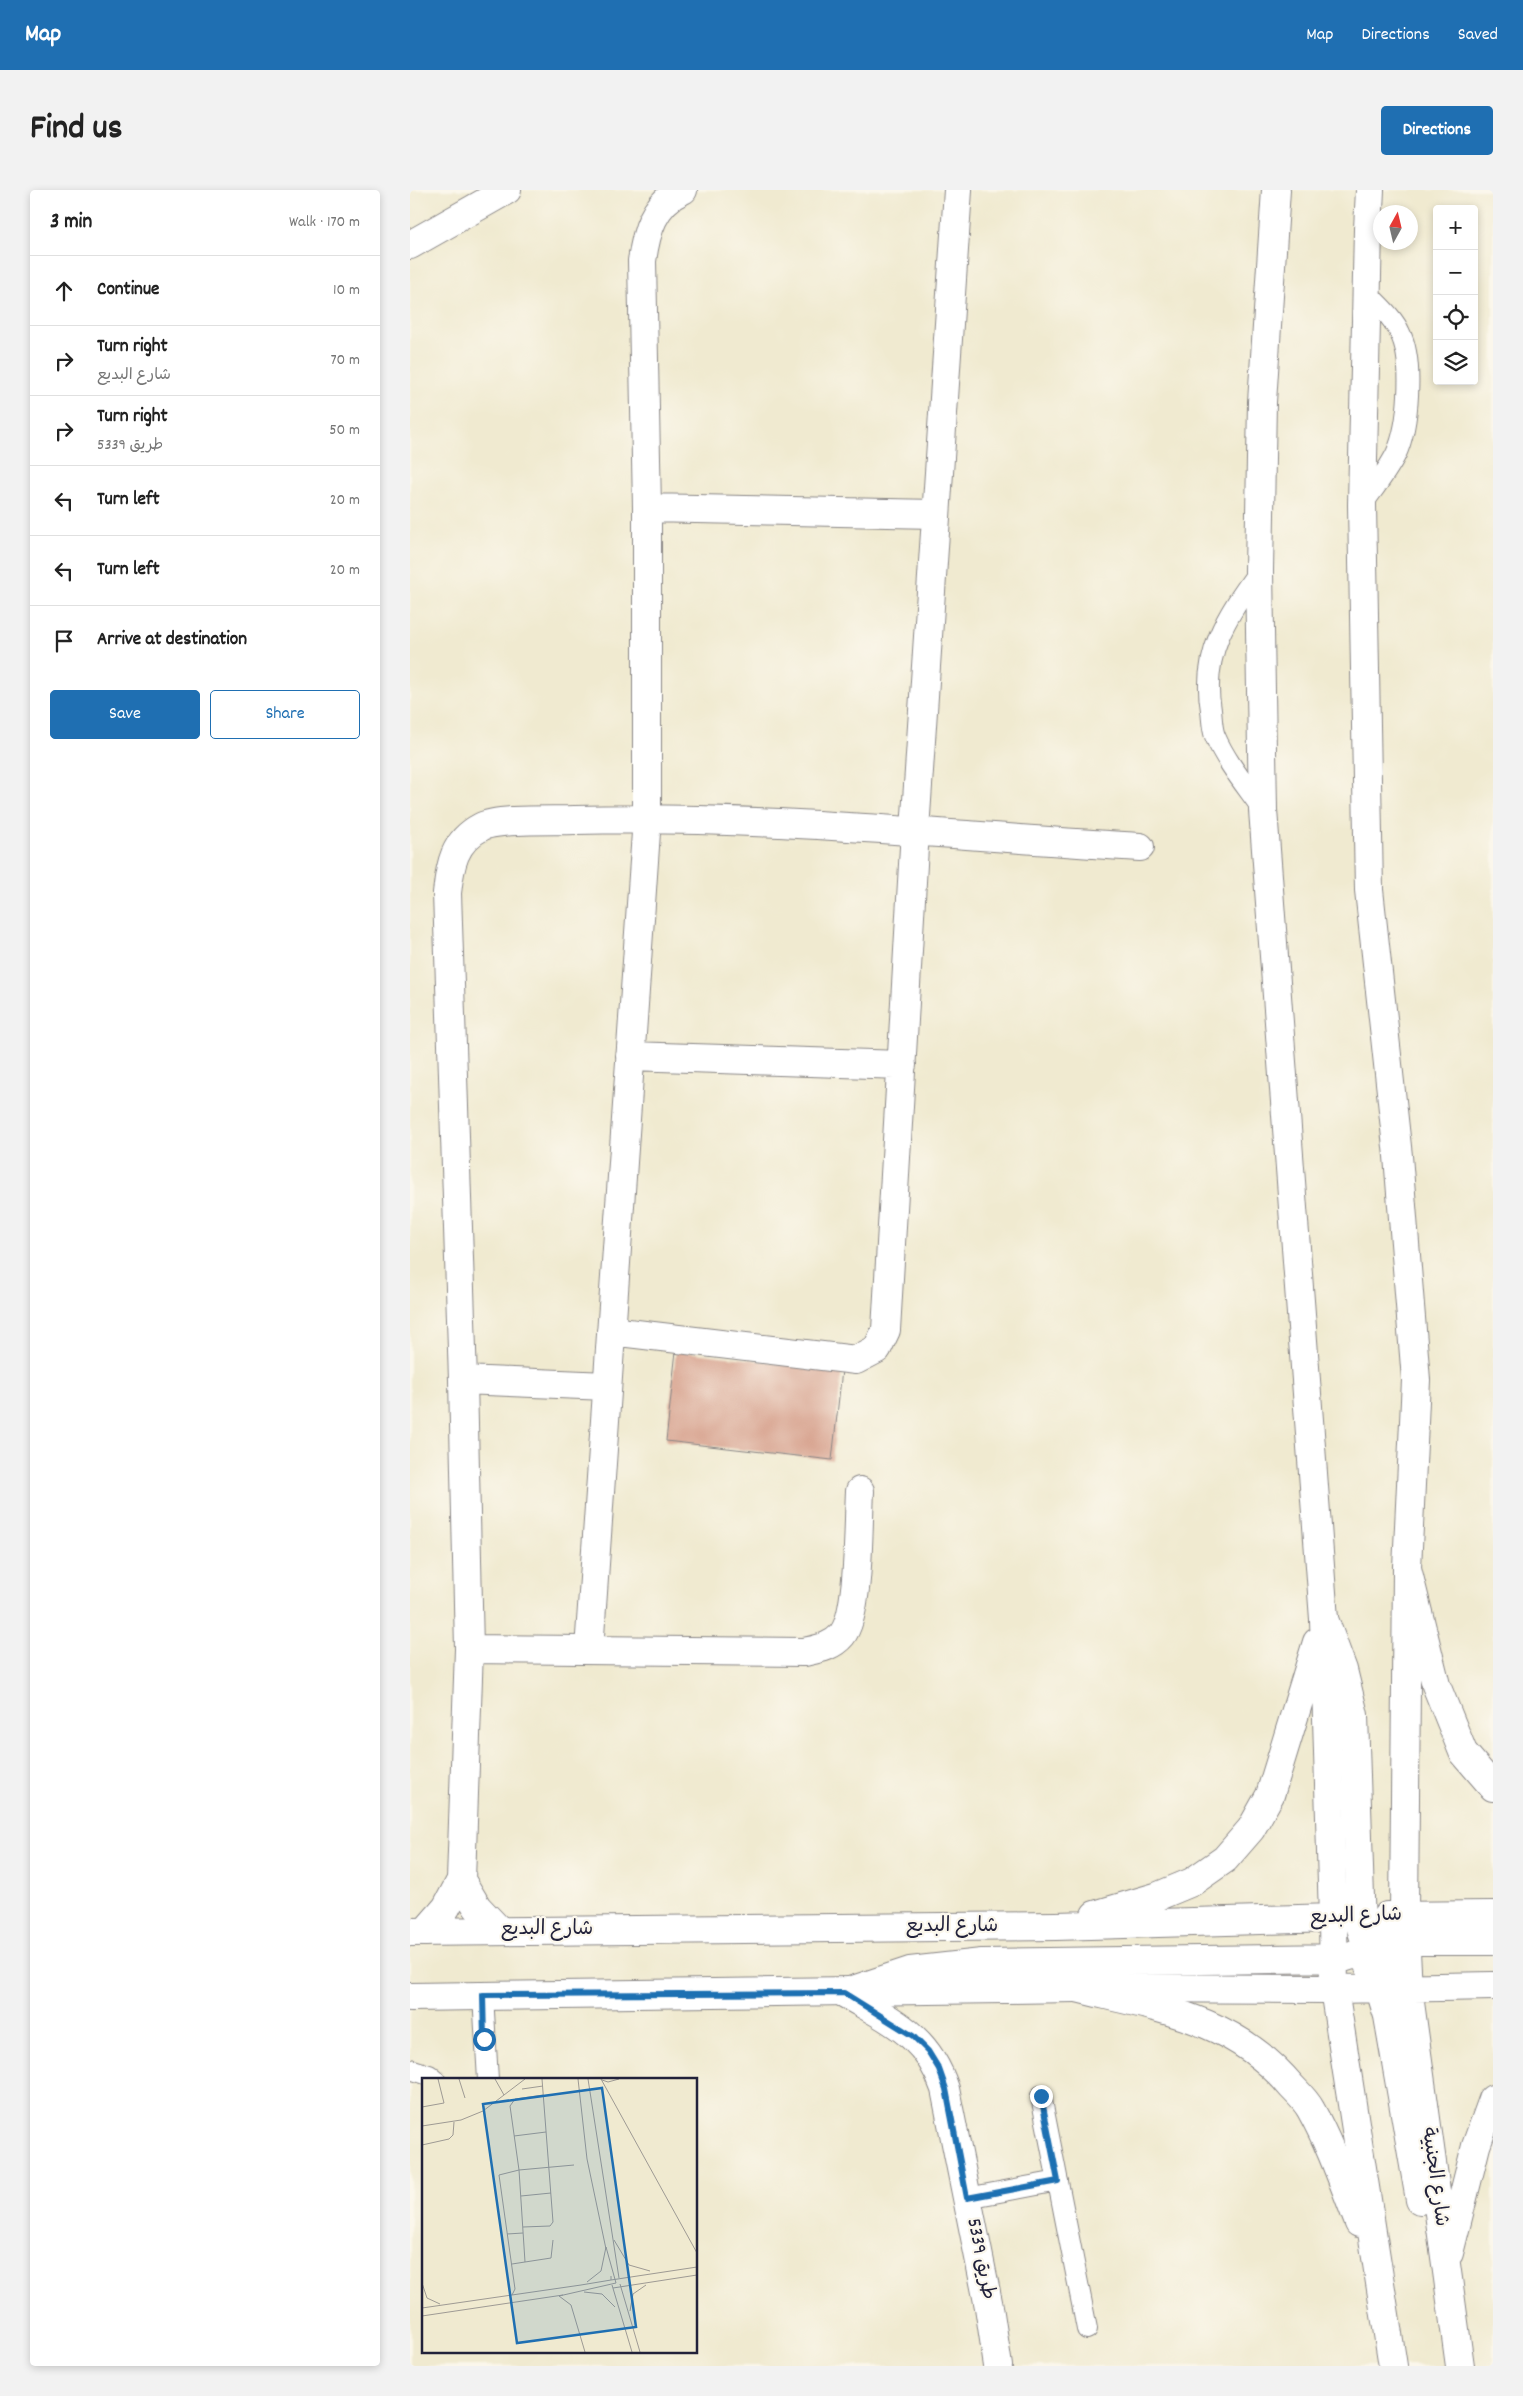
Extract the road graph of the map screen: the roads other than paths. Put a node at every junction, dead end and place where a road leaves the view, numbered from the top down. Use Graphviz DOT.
graph roads {
  1 [pos="507,190"];
  2 [pos="683,190"];
  3 [pos="958,190"];
  4 [pos="1276,190"];
  5 [pos="1370,190"];
  6 [pos="410,245"];
  7 [pos="1366,292"];
  8 [pos="1362,505"];
  9 [pos="647,508"];
  10 [pos="935,514"];
  11 [pos="1259,571"];
  12 [pos="1264,810"];
  13 [pos="647,818"];
  14 [pos="915,830"];
  15 [pos="1140,847"];
  16 [pos="630,1056"];
  17 [pos="902,1065"];
  18 [pos="611,1331"];
  19 [pos="463,1380"];
  20 [pos="607,1386"];
  21 [pos="860,1492"];
  22 [pos="1407,1568"];
  23 [pos="1324,1619"];
  24 [pos="469,1648"];
  25 [pos="589,1650"];
  26 [pos="1493,1787"];
  27 [pos="461,1880"];
  28 [pos="1493,1915"];
  29 [pos="1359,1917"];
  30 [pos="1332,1918"];
  31 [pos="1056,1926"];
  32 [pos="1404,1928"];
  33 [pos="499,1930"];
  34 [pos="418,1932"];
  35 [pos="1493,1940"];
  36 [pos="1367,1953"];
  37 [pos="1333,1959"];
  38 [pos="1493,1986"];
  39 [pos="1076,1988"];
  40 [pos="1380,1988"];
  41 [pos="1408,1988"];
  42 [pos="1334,1989"];
  43 [pos="844,1993"];
  44 [pos="483,1995"];
  45 [pos="410,1997"];
  46 [pos="410,2069"];
  47 [pos="433,2078"];
  48 [pos="488,2078"];
  49 [pos="1041,2096"];
  50 [pos="1493,2099"];
  51 [pos="1058,2181"];
  52 [pos="967,2198"];
  53 [pos="1446,2267"];
  54 [pos="1377,2270"];
  55 [pos="1087,2329"];
  56 [pos="998,2366"];
  57 [pos="1393,2366"];
  58 [pos="1460,2366"];
  1 -- 6 [label="street"];
  2 -- 9 [label="street"];
  3 -- 10 [label="street"];
  4 -- 11 [label="street"];
  5 -- 7 [label="street, شارع الجنبية"];
  7 -- 8 [label="street, شارع الجنبية"];
  7 -- 8 [label="lane"];
  8 -- 22 [label="street, شارع الجنبية"];
  9 -- 10 [label="street"];
  9 -- 13 [label="street"];
  10 -- 14 [label="street"];
  11 -- 12 [label="street"];
  11 -- 12 [label="lane"];
  12 -- 23 [label="street"];
  13 -- 14 [label="street"];
  13 -- 16 [label="street"];
  13 -- 19 [label="street"];
  14 -- 15 [label="street"];
  14 -- 17 [label="street"];
  16 -- 17 [label="street"];
  16 -- 18 [label="street"];
  17 -- 18 [label="street"];
  18 -- 20 [label="street"];
  19 -- 20 [label="street"];
  19 -- 24 [label="street"];
  20 -- 25 [label="street"];
  21 -- 25 [label="street"];
  22 -- 26 [label="street"];
  22 -- 32 [label="street, شارع الجنبية"];
  23 -- 29 [label="street"];
  23 -- 30 [label="street"];
  23 -- 31 [label="street"];
  24 -- 25 [label="street"];
  24 -- 27 [label="street"];
  27 -- 33 [label="street"];
  27 -- 34 [label="street"];
  28 -- 32 [label="street, شارع البديع"];
  29 -- 30 [label="street, شارع البديع"];
  29 -- 32 [label="street, شارع البديع"];
  29 -- 36 [label="street"];
  30 -- 31 [label="street, شارع البديع"];
  30 -- 36 [label="street"];
  30 -- 37 [label="street"];
  31 -- 33 [label="street, شارع البديع"];
  32 -- 35 [label="street"];
  32 -- 36 [label="street"];
  32 -- 41 [label="street, شارع الجنبية"];
  33 -- 34 [label="street, شارع البديع"];
  36 -- 37 [label="street"];
  36 -- 40 [label="street"];
  36 -- 41 [label="street"];
  36 -- 42 [label="street"];
  37 -- 42 [label="street"];
  37 -- 43 [label="street"];
  38 -- 41 [label="street"];
  39 -- 42 [label="street"];
  39 -- 43 [label="street"];
  39 -- 54 [label="street"];
  40 -- 41 [label="street"];
  40 -- 42 [label="street"];
  40 -- 53 [label="street"];
  41 -- 53 [label="street, شارع الجنبية"];
  42 -- 54 [label="street"];
  43 -- 44 [label="street"];
  43 -- 52 [label="street, طريق 5339"];
  44 -- 45 [label="street"];
  44 -- 48 [label="lane"];
  46 -- 47 [label="lane"];
  49 -- 51 [label="lane"];
  50 -- 53 [label="street"];
  51 -- 52 [label="lane"];
  51 -- 55 [label="lane"];
  52 -- 56 [label="street, طريق 5339"];
  53 -- 58 [label="street, شارع الجنبية"];
  54 -- 57 [label="street"];
}
